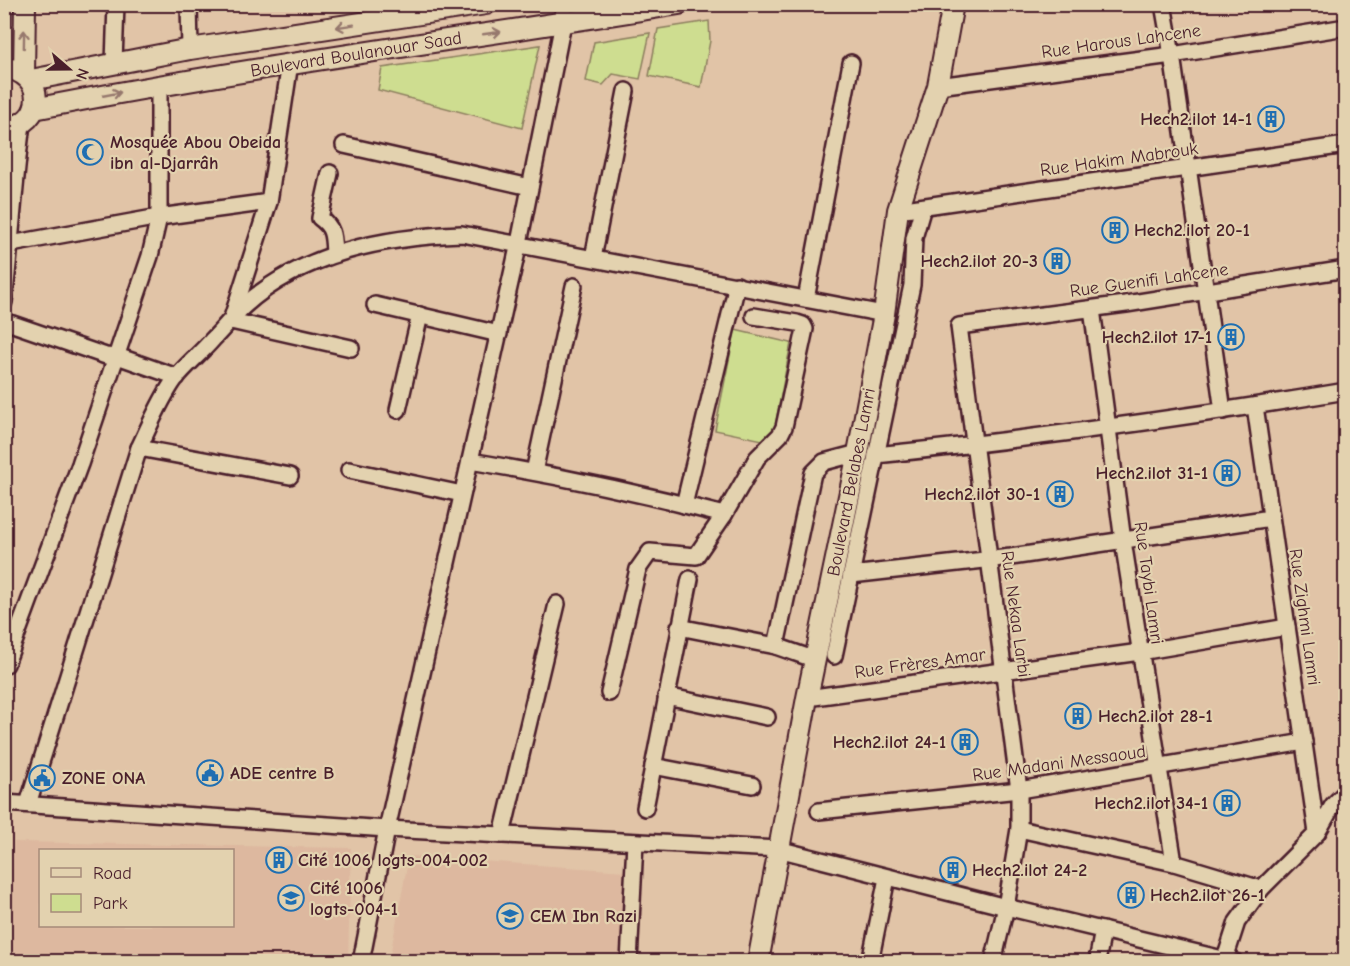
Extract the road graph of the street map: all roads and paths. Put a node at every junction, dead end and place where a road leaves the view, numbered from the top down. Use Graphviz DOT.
graph roads {
  1 [pos="25,4"];
  2 [pos="116,4"];
  3 [pos="189,4"];
  4 [pos="486,4"];
  5 [pos="679,4"];
  6 [pos="953,4"];
  7 [pos="1163,4"];
  8 [pos="564,14"];
  9 [pos="1346,27"];
  10 [pos="189,50"];
  11 [pos="1172,55"];
  12 [pos="114,63"];
  13 [pos="290,63"];
  14 [pos="851,63"];
  15 [pos="4,68"];
  16 [pos="27,77"];
  17 [pos="159,84"];
  18 [pos="938,86"];
  19 [pos="626,91"];
  20 [pos="20,120"];
  21 [pos="344,145"];
  22 [pos="1346,145"];
  23 [pos="1189,169"];
  24 [pos="330,173"];
  25 [pos="530,188"];
  26 [pos="269,202"];
  27 [pos="923,207"];
  28 [pos="898,210"];
  29 [pos="159,217"];
  30 [pos="11,243"];
  31 [pos="519,243"];
  32 [pos="334,254"];
  33 [pos="592,258"];
  34 [pos="1346,269"];
  35 [pos="736,285"];
  36 [pos="574,286"];
  37 [pos="1206,292"];
  38 [pos="806,299"];
  39 [pos="4,302"];
  40 [pos="375,305"];
  41 [pos="1092,309"];
  42 [pos="884,314"];
  43 [pos="420,315"];
  44 [pos="754,316"];
  45 [pos="4,321"];
  46 [pos="231,321"];
  47 [pos="958,326"];
  48 [pos="499,334"];
  49 [pos="351,348"];
  50 [pos="116,358"];
  51 [pos="177,377"];
  52 [pos="1346,391"];
  53 [pos="1255,406"];
  54 [pos="398,410"];
  55 [pos="1223,411"];
  56 [pos="1108,426"];
  57 [pos="975,445"];
  58 [pos="139,448"];
  59 [pos="867,454"];
  60 [pos="470,461"];
  61 [pos="349,470"];
  62 [pos="534,472"];
  63 [pos="290,476"];
  64 [pos="462,494"];
  65 [pos="684,504"];
  66 [pos="724,515"];
  67 [pos="1271,518"];
  68 [pos="1123,541"];
  69 [pos="988,559"];
  70 [pos="851,575"];
  71 [pos="690,579"];
  72 [pos="557,604"];
  73 [pos="679,627"];
  74 [pos="1287,627"];
  75 [pos="776,646"];
  76 [pos="1140,652"];
  77 [pos="825,658"];
  78 [pos="4,664"];
  79 [pos="1004,671"];
  80 [pos="609,693"];
  81 [pos="666,696"];
  82 [pos="807,698"];
  83 [pos="767,717"];
  84 [pos="1304,742"];
  85 [pos="653,766"];
  86 [pos="1160,768"];
  87 [pos="752,785"];
  88 [pos="1019,790"];
  89 [pos="1346,792"];
  90 [pos="4,803"];
  91 [pos="28,804"];
  92 [pos="645,808"];
  93 [pos="819,811"];
  94 [pos="387,830"];
  95 [pos="1019,830"];
  96 [pos="1317,833"];
  97 [pos="502,835"];
  98 [pos="635,842"];
  99 [pos="778,849"];
  100 [pos="1174,862"];
  101 [pos="887,878"];
  102 [pos="1261,889"];
  103 [pos="1006,907"];
  104 [pos="1103,930"];
  105 [pos="1227,961"];
  106 [pos="362,962"];
  107 [pos="629,962"];
  108 [pos="758,962"];
  109 [pos="870,962"];
  110 [pos="993,962"];
  111 [pos="1097,962"];
  16 -- 1 [label="main road, one-way"];
  2 -- 12 [label="street"];
  3 -- 10 [label="street"];
  4 -- 10 [label="main road, Boulevard Boulanouar Saad, one-way"];
  5 -- 8 [label="main road, Boulevard Boulanouar Saad"];
  6 -- 18 [label="main road, Boulevard Belabes Lamri"];
  7 -- 11 [label="street"];
  13 -- 8 [label="main road, Boulevard Boulanouar Saad, one-way"];
  8 -- 25 [label="street"];
  9 -- 11 [label="street, Rue Harous Lahcene"];
  10 -- 12 [label="main road, Boulevard Boulanouar Saad"];
  11 -- 18 [label="street, Rue Harous Lahcene"];
  11 -- 23 [label="street"];
  12 -- 16 [label="main road, Boulevard Boulanouar Saad"];
  13 -- 17 [label="main road, Boulevard Boulanouar Saad"];
  13 -- 26 [label="street"];
  14 -- 38 [label="street"];
  15 -- 16 [label="main road"];
  16 -- 20 [label="main road"];
  20 -- 17 [label="main road, Boulevard Boulanouar Saad, one-way"];
  17 -- 29 [label="street"];
  18 -- 28 [label="main road, Boulevard Belabes Lamri"];
  19 -- 33 [label="street"];
  20 -- 30 [label="street"];
  21 -- 25 [label="street"];
  22 -- 23 [label="street, Rue Hakim Mabrouk"];
  23 -- 27 [label="street, Rue Hakim Mabrouk"];
  23 -- 37 [label="street"];
  24 -- 32 [label="street"];
  25 -- 31 [label="street"];
  26 -- 29 [label="street"];
  26 -- 46 [label="street"];
  27 -- 28 [label="street, Rue Hakim Mabrouk"];
  27 -- 59 [label="street"];
  28 -- 42 [label="main road, Boulevard Belabes Lamri"];
  29 -- 30 [label="street"];
  29 -- 50 [label="street"];
  30 -- 39 [label="street"];
  31 -- 32 [label="street"];
  31 -- 33 [label="street"];
  31 -- 48 [label="street"];
  32 -- 46 [label="street"];
  33 -- 35 [label="street"];
  34 -- 37 [label="street, Rue Guenifi Lahcene"];
  35 -- 38 [label="street"];
  35 -- 65 [label="street"];
  36 -- 62 [label="street"];
  37 -- 41 [label="street, Rue Guenifi Lahcene"];
  37 -- 55 [label="street"];
  38 -- 42 [label="street"];
  40 -- 43 [label="street"];
  41 -- 47 [label="street, Rue Guenifi Lahcene"];
  41 -- 56 [label="street, Rue Taybi Lamri"];
  42 -- 59 [label="main road, Boulevard Belabes Lamri"];
  43 -- 48 [label="street"];
  43 -- 54 [label="street"];
  44 -- 66 [label="street"];
  45 -- 50 [label="street"];
  46 -- 49 [label="street"];
  46 -- 51 [label="street"];
  47 -- 57 [label="street, Rue Nekaa Larbi"];
  48 -- 60 [label="street"];
  50 -- 51 [label="street"];
  50 -- 78 [label="street"];
  51 -- 58 [label="street"];
  52 -- 53 [label="street"];
  53 -- 55 [label="street"];
  53 -- 67 [label="street, Rue Zighmi Lamri"];
  55 -- 56 [label="street"];
  56 -- 57 [label="street"];
  56 -- 68 [label="street, Rue Taybi Lamri"];
  57 -- 59 [label="street"];
  57 -- 69 [label="street, Rue Nekaa Larbi"];
  58 -- 63 [label="street"];
  58 -- 91 [label="street"];
  59 -- 70 [label="street"];
  59 -- 75 [label="street"];
  59 -- 77 [label="main road, Boulevard Belabes Lamri"];
  60 -- 62 [label="street"];
  60 -- 64 [label="street"];
  61 -- 64 [label="street"];
  62 -- 65 [label="street"];
  64 -- 94 [label="street"];
  65 -- 66 [label="street"];
  66 -- 80 [label="street"];
  67 -- 68 [label="street"];
  67 -- 74 [label="street, Rue Zighmi Lamri"];
  68 -- 69 [label="street"];
  68 -- 76 [label="street, Rue Taybi Lamri"];
  69 -- 70 [label="street"];
  69 -- 79 [label="street, Rue Nekaa Larbi"];
  70 -- 77 [label="street"];
  71 -- 73 [label="street"];
  72 -- 97 [label="street"];
  73 -- 75 [label="street"];
  73 -- 81 [label="street"];
  74 -- 76 [label="street, Rue Frères Amar"];
  74 -- 84 [label="street, Rue Zighmi Lamri"];
  75 -- 77 [label="street"];
  76 -- 79 [label="street, Rue Frères Amar"];
  76 -- 86 [label="street, Rue Taybi Lamri"];
  77 -- 82 [label="main road, Boulevard Belabes Lamri"];
  79 -- 82 [label="street, Rue Frères Amar"];
  79 -- 88 [label="street, Rue Nekaa Larbi"];
  81 -- 83 [label="street"];
  81 -- 85 [label="street"];
  82 -- 99 [label="main road, Boulevard Belabes Lamri"];
  84 -- 86 [label="street, Rue Madani Messaoud"];
  84 -- 96 [label="street, Rue Zighmi Lamri"];
  85 -- 87 [label="street"];
  85 -- 92 [label="street"];
  86 -- 88 [label="street, Rue Madani Messaoud"];
  86 -- 100 [label="street, Rue Taybi Lamri"];
  88 -- 93 [label="street, Rue Madani Messaoud"];
  88 -- 95 [label="street, Rue Nekaa Larbi"];
  89 -- 96 [label="street"];
  90 -- 91 [label="street"];
  91 -- 94 [label="street"];
  94 -- 97 [label="street"];
  94 -- 106 [label="street"];
  95 -- 100 [label="street"];
  95 -- 103 [label="street, Rue Nekaa Larbi"];
  96 -- 102 [label="street"];
  97 -- 98 [label="street"];
  98 -- 99 [label="street"];
  98 -- 107 [label="street"];
  99 -- 101 [label="street"];
  99 -- 108 [label="main road, Boulevard Belabes Lamri"];
  100 -- 102 [label="street"];
  101 -- 103 [label="street"];
  101 -- 109 [label="street"];
  102 -- 105 [label="street"];
  103 -- 104 [label="street"];
  103 -- 110 [label="street, Rue Nekaa Larbi"];
  104 -- 105 [label="street"];
  104 -- 111 [label="street"];
}
